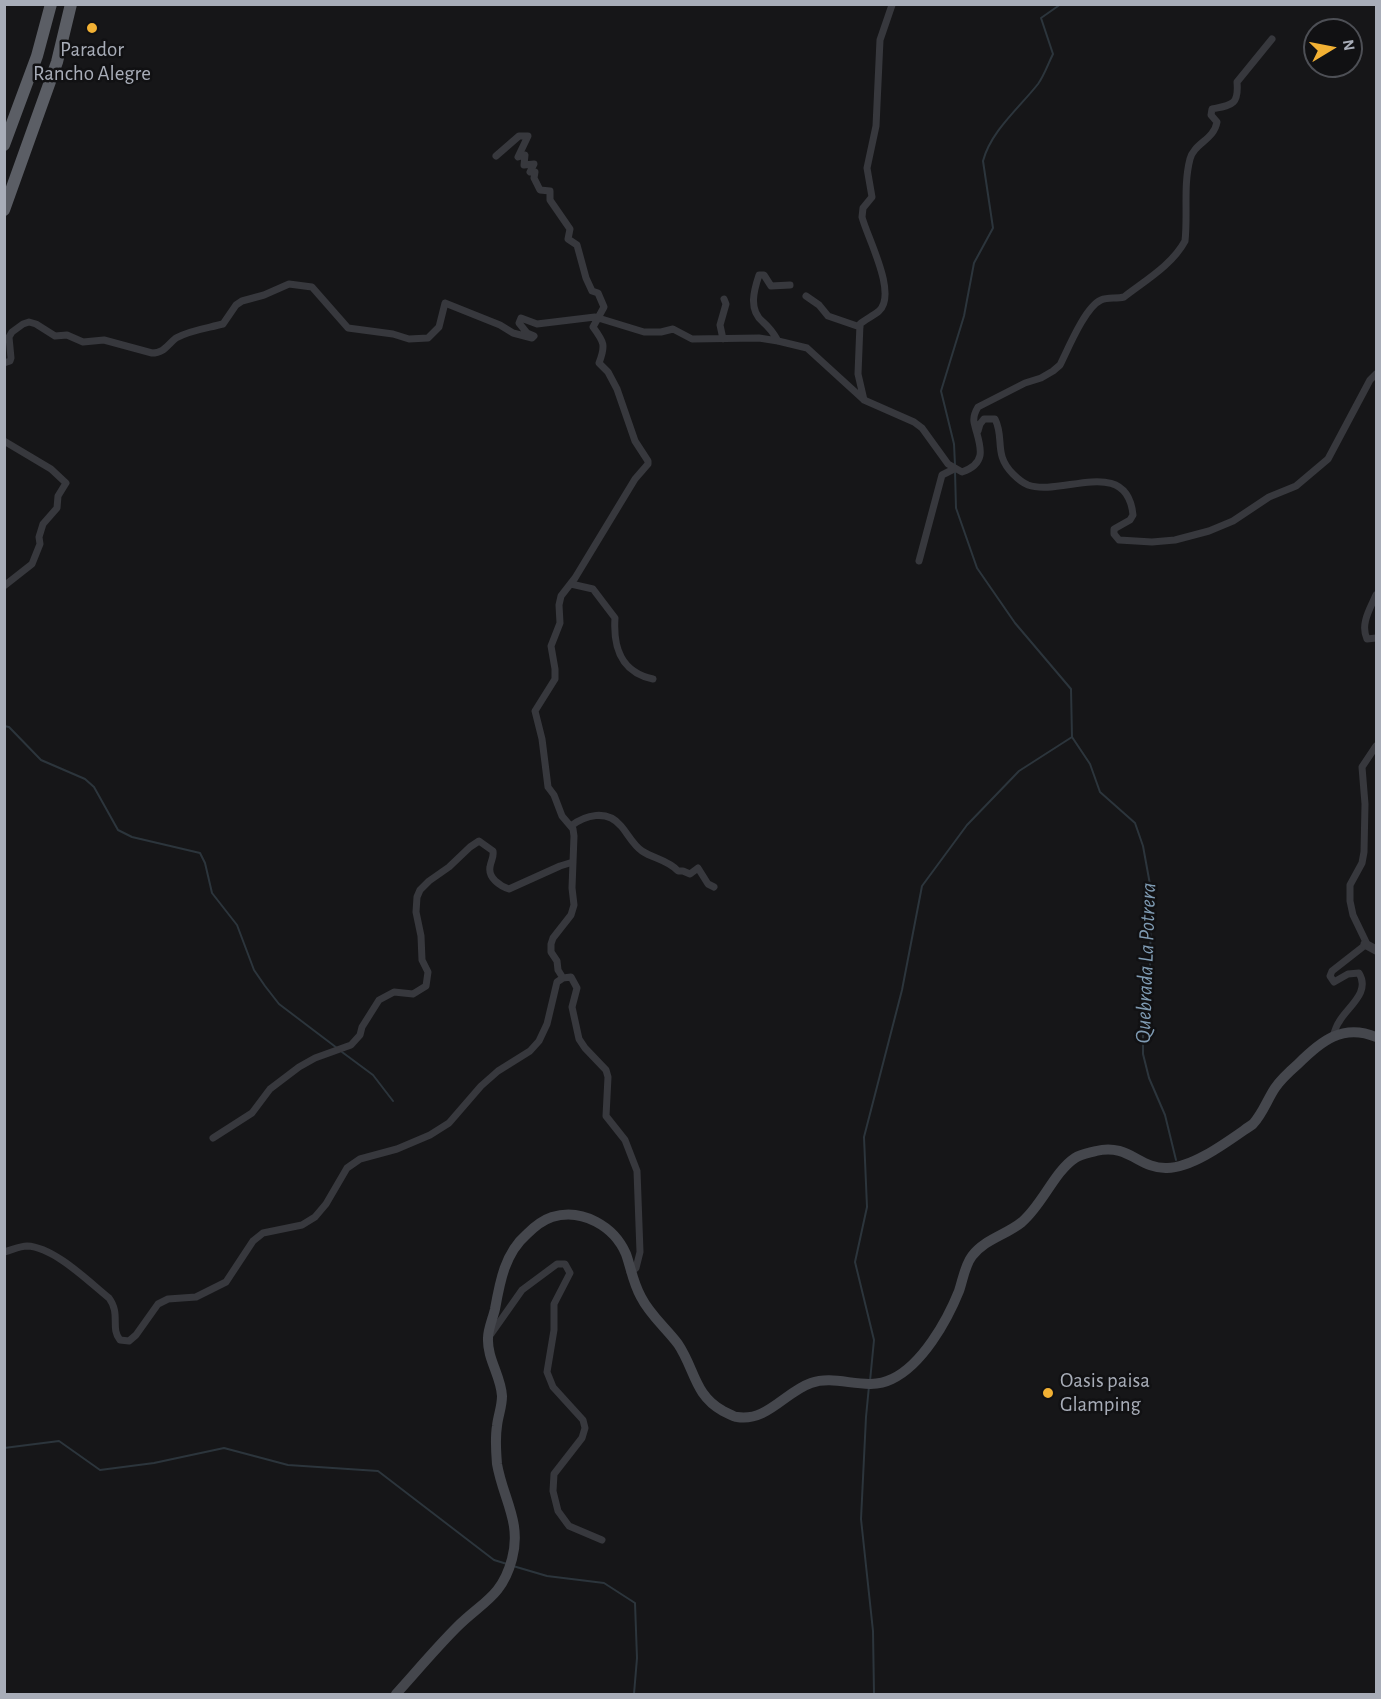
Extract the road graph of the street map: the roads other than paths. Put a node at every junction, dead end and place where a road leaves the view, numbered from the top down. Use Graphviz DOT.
graph roads {
  1 [pos="51,4"];
  2 [pos="71,4"];
  3 [pos="892,4"];
  4 [pos="1272,39"];
  5 [pos="4,145"];
  6 [pos="496,156"];
  7 [pos="4,210"];
  8 [pos="790,285"];
  9 [pos="806,297"];
  10 [pos="724,299"];
  11 [pos="599,318"];
  12 [pos="860,327"];
  13 [pos="723,339"];
  14 [pos="778,341"];
  15 [pos="4,363"];
  16 [pos="1377,374"];
  17 [pos="864,400"];
  18 [pos="978,431"];
  19 [pos="4,441"];
  20 [pos="954,469"];
  21 [pos="919,561"];
  22 [pos="571,584"];
  23 [pos="4,586"];
  24 [pos="1377,595"];
  25 [pos="1377,638"];
  26 [pos="653,679"];
  27 [pos="1377,746"];
  28 [pos="571,826"];
  29 [pos="573,862"];
  30 [pos="714,887"];
  31 [pos="1365,944"];
  32 [pos="1377,950"];
  33 [pos="563,978"];
  34 [pos="1333,1036"];
  35 [pos="1377,1037"];
  36 [pos="213,1138"];
  37 [pos="4,1252"];
  38 [pos="630,1272"];
  39 [pos="488,1338"];
  40 [pos="602,1540"];
  41 [pos="396,1695"];
  1 -- 5 [label="highway"];
  2 -- 7 [label="highway"];
  3 -- 12 [label="street"];
  4 -- 18 [label="street"];
  6 -- 11 [label="street"];
  8 -- 14 [label="street"];
  9 -- 12 [label="street"];
  10 -- 13 [label="street"];
  11 -- 13 [label="street"];
  11 -- 15 [label="street"];
  11 -- 22 [label="street"];
  12 -- 17 [label="street"];
  13 -- 14 [label="street"];
  14 -- 17 [label="street"];
  16 -- 18 [label="street"];
  17 -- 20 [label="street"];
  18 -- 20 [label="street"];
  19 -- 23 [label="street"];
  20 -- 21 [label="street"];
  22 -- 26 [label="street"];
  22 -- 28 [label="street"];
  24 -- 25 [label="street"];
  27 -- 31 [label="street"];
  28 -- 29 [label="street"];
  28 -- 30 [label="street"];
  29 -- 33 [label="street"];
  29 -- 36 [label="street"];
  31 -- 32 [label="street"];
  31 -- 34 [label="street"];
  33 -- 37 [label="street"];
  33 -- 38 [label="street"];
  34 -- 35 [label="main road"];
  34 -- 38 [label="main road"];
  38 -- 39 [label="main road"];
  39 -- 40 [label="street"];
  39 -- 41 [label="main road"];
}
